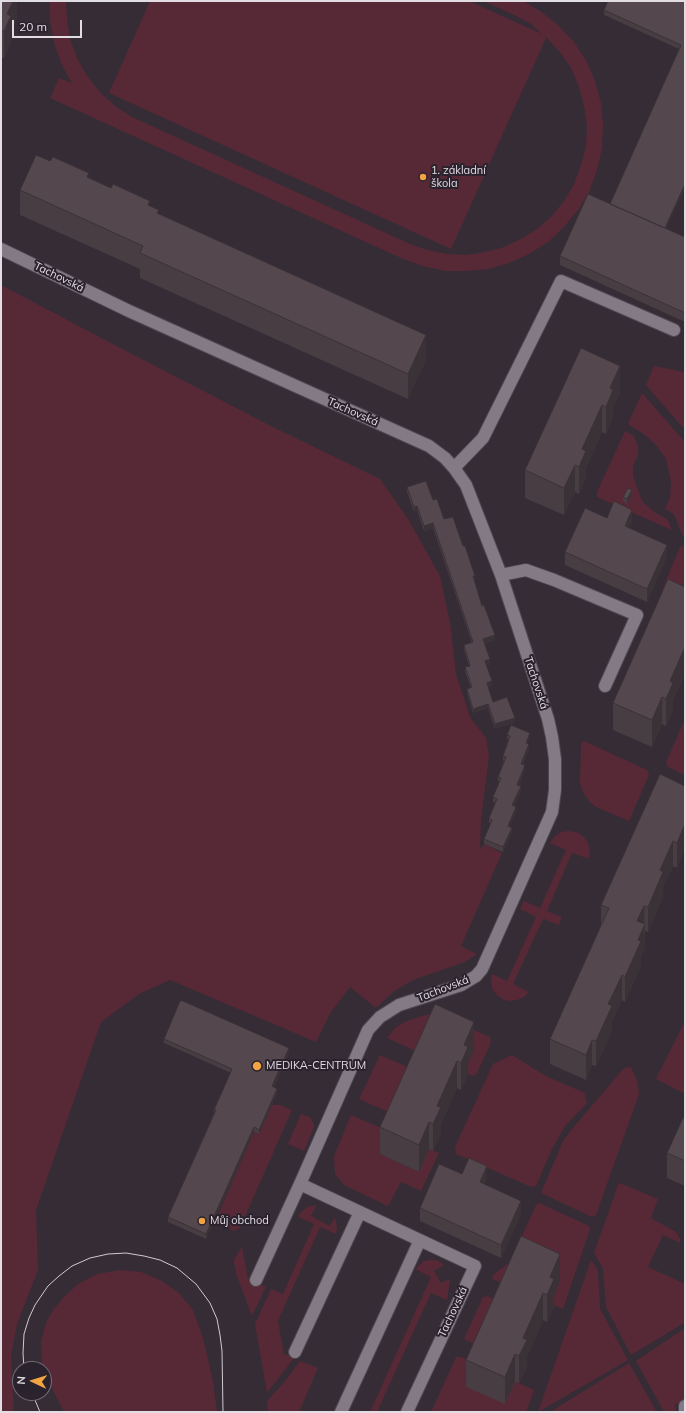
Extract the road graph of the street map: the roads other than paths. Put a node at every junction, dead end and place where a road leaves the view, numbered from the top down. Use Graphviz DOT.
graph roads {
  1 [pos="1,249"];
  2 [pos="674,330"];
  3 [pos="454,468"];
  4 [pos="501,575"];
  5 [pos="605,686"];
  6 [pos="300,1184"];
  7 [pos="360,1212"];
  8 [pos="420,1240"];
  9 [pos="256,1280"];
  10 [pos="295,1352"];
  11 [pos="685,1406"];
  12 [pos="341,1412"];
  13 [pos="407,1412"];
  14 [pos="685,1412"];
  1 -- 3 [label="street, Tachovská"];
  2 -- 3 [label="street"];
  3 -- 4 [label="street, Tachovská"];
  4 -- 5 [label="street"];
  4 -- 6 [label="street, Tachovská"];
  6 -- 7 [label="street, Tachovská"];
  6 -- 9 [label="street"];
  7 -- 8 [label="street, Tachovská"];
  7 -- 10 [label="street"];
  8 -- 12 [label="street"];
  8 -- 13 [label="street, Tachovská"];
  11 -- 14 [label="street"];
}
